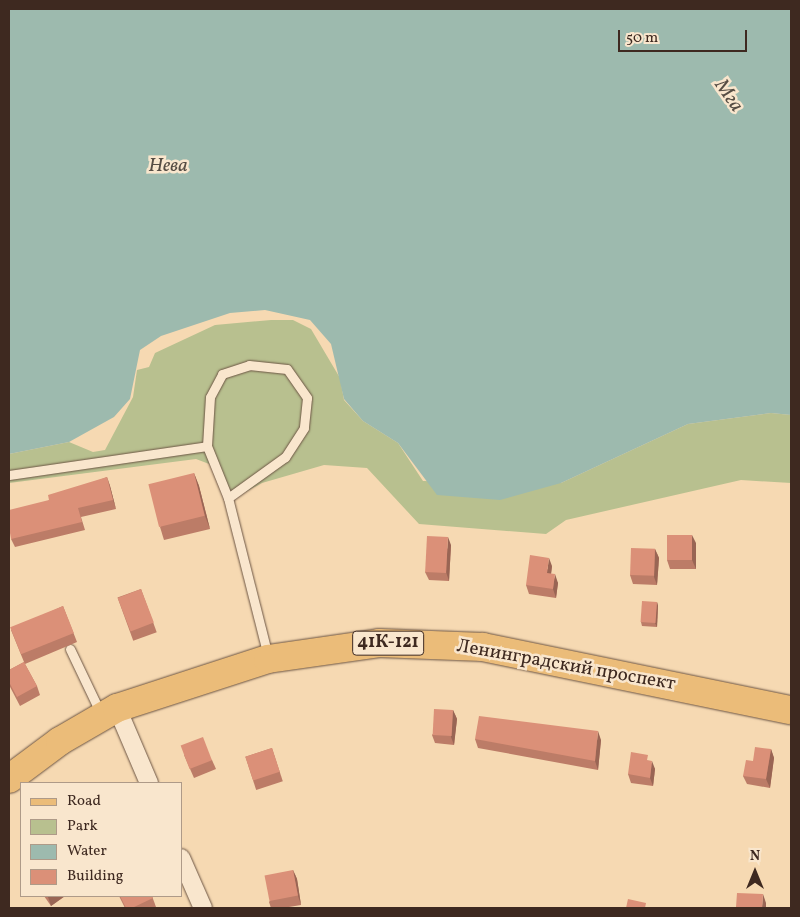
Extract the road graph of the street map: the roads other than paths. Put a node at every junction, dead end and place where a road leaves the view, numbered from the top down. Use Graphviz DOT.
graph roads {
  1 [pos="207,446"];
  2 [pos="9,475"];
  3 [pos="228,498"];
  4 [pos="70,649"];
  5 [pos="268,659"];
  6 [pos="791,710"];
  7 [pos="110,712"];
  8 [pos="9,779"];
  9 [pos="148,782"];
  10 [pos="182,860"];
  11 [pos="203,908"];
  1 -- 2 [label="lane"];
  1 -- 3 [label="lane"];
  1 -- 3 [label="lane"];
  3 -- 5 [label="lane"];
  4 -- 7 [label="lane"];
  5 -- 6 [label="main road, Ленинградский проспект / 41К-121"];
  5 -- 7 [label="main road, Ленинградский проспект / 41К-121"];
  7 -- 8 [label="main road, Ленинградский проспект / 41К-121"];
  7 -- 9 [label="street"];
  10 -- 11 [label="street"];
}
